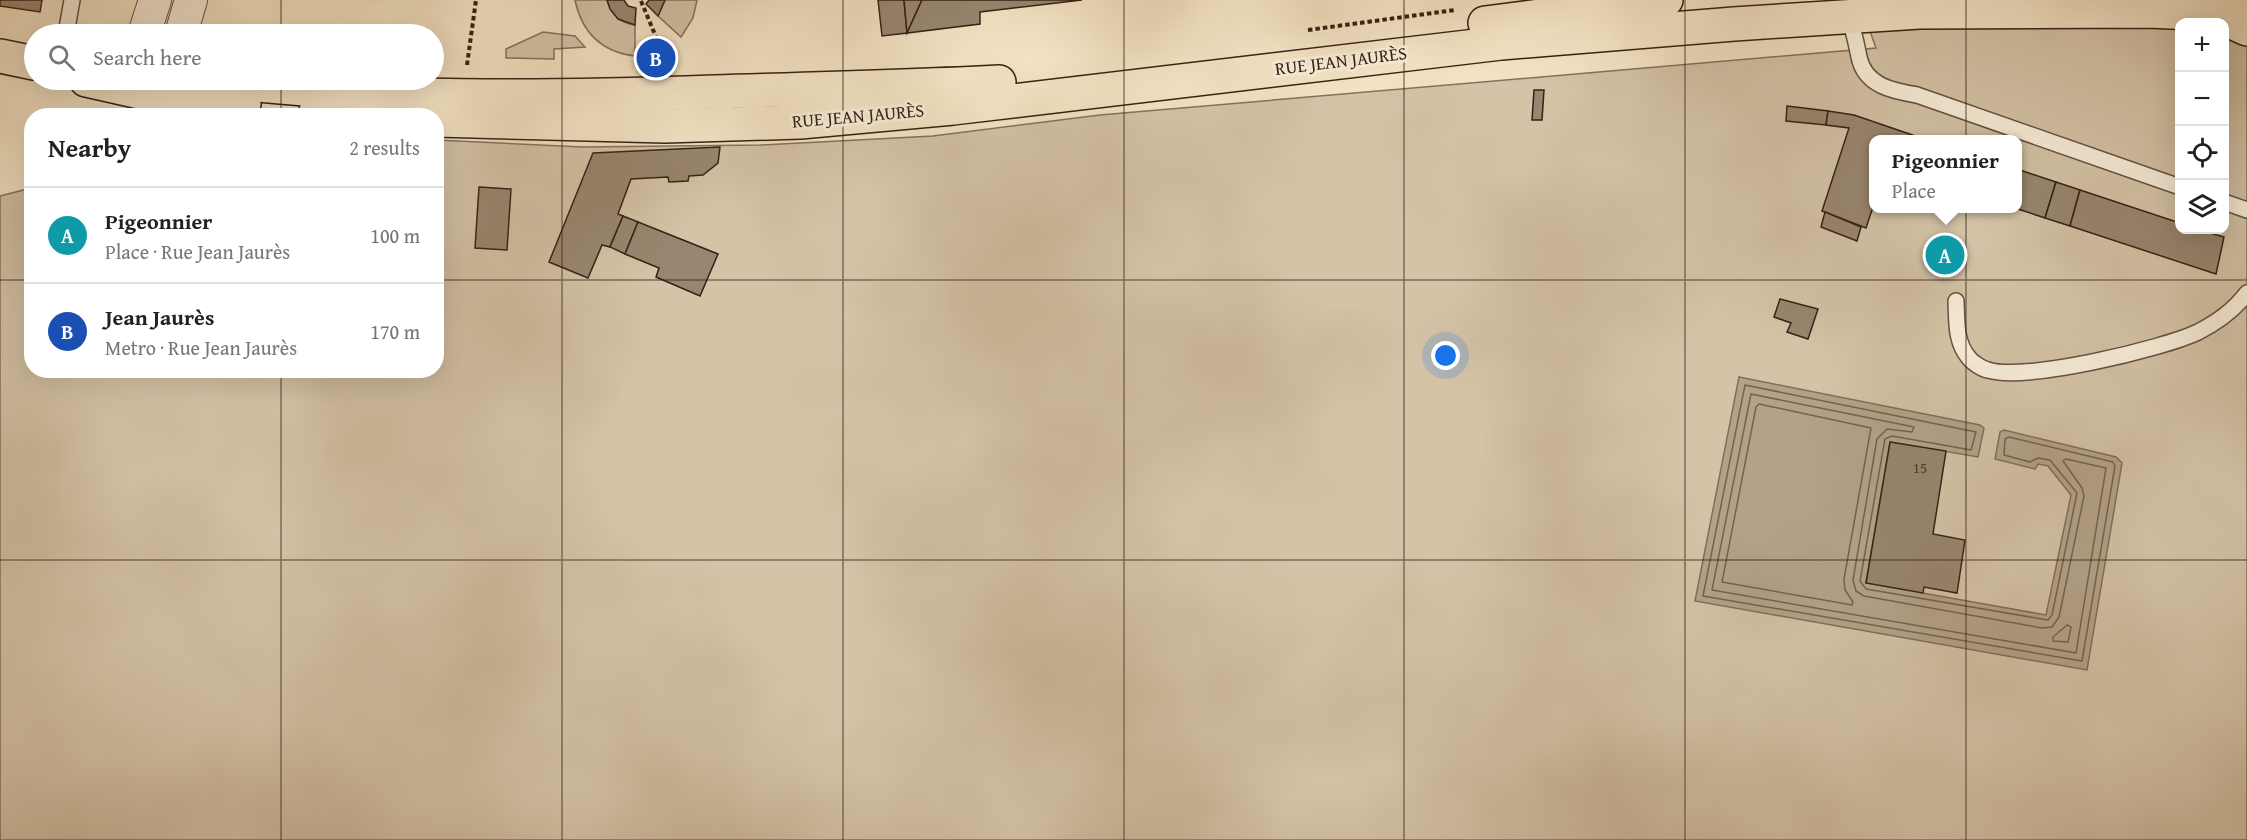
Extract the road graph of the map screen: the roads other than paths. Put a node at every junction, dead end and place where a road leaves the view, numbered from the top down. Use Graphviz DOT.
graph roads {
  1 [pos="72,0"];
  2 [pos="155,0"];
  3 [pos="190,0"];
  4 [pos="1666,0"];
  5 [pos="2211,13"];
  6 [pos="1848,15"];
  7 [pos="2247,16"];
  8 [pos="68,24"];
  9 [pos="147,24"];
  10 [pos="184,24"];
  11 [pos="2247,29"];
  12 [pos="0,56"];
  13 [pos="24,61"];
  14 [pos="180,90"];
  15 [pos="336,90"];
  16 [pos="314,108"];
  17 [pos="444,120"];
  18 [pos="2175,185"];
  19 [pos="2229,204"];
  20 [pos="2247,210"];
  21 [pos="2247,292"];
  22 [pos="1956,301"];
  1 -- 8 [label="lane"];
  2 -- 9 [label="street"];
  3 -- 10 [label="street"];
  4 -- 15 [label="main road, RUE JEAN JAURÈS"];
  5 -- 6 [label="main road, RUE JEAN JAURÈS"];
  5 -- 7 [label="main road, RUE JEAN JAURÈS"];
  5 -- 11 [label="main road"];
  6 -- 17 [label="main road, RUE JEAN JAURÈS"];
  6 -- 18 [label="lane"];
  12 -- 13 [label="main road"];
  14 -- 16 [label="main road"];
  19 -- 20 [label="lane"];
  21 -- 22 [label="lane"];
}
